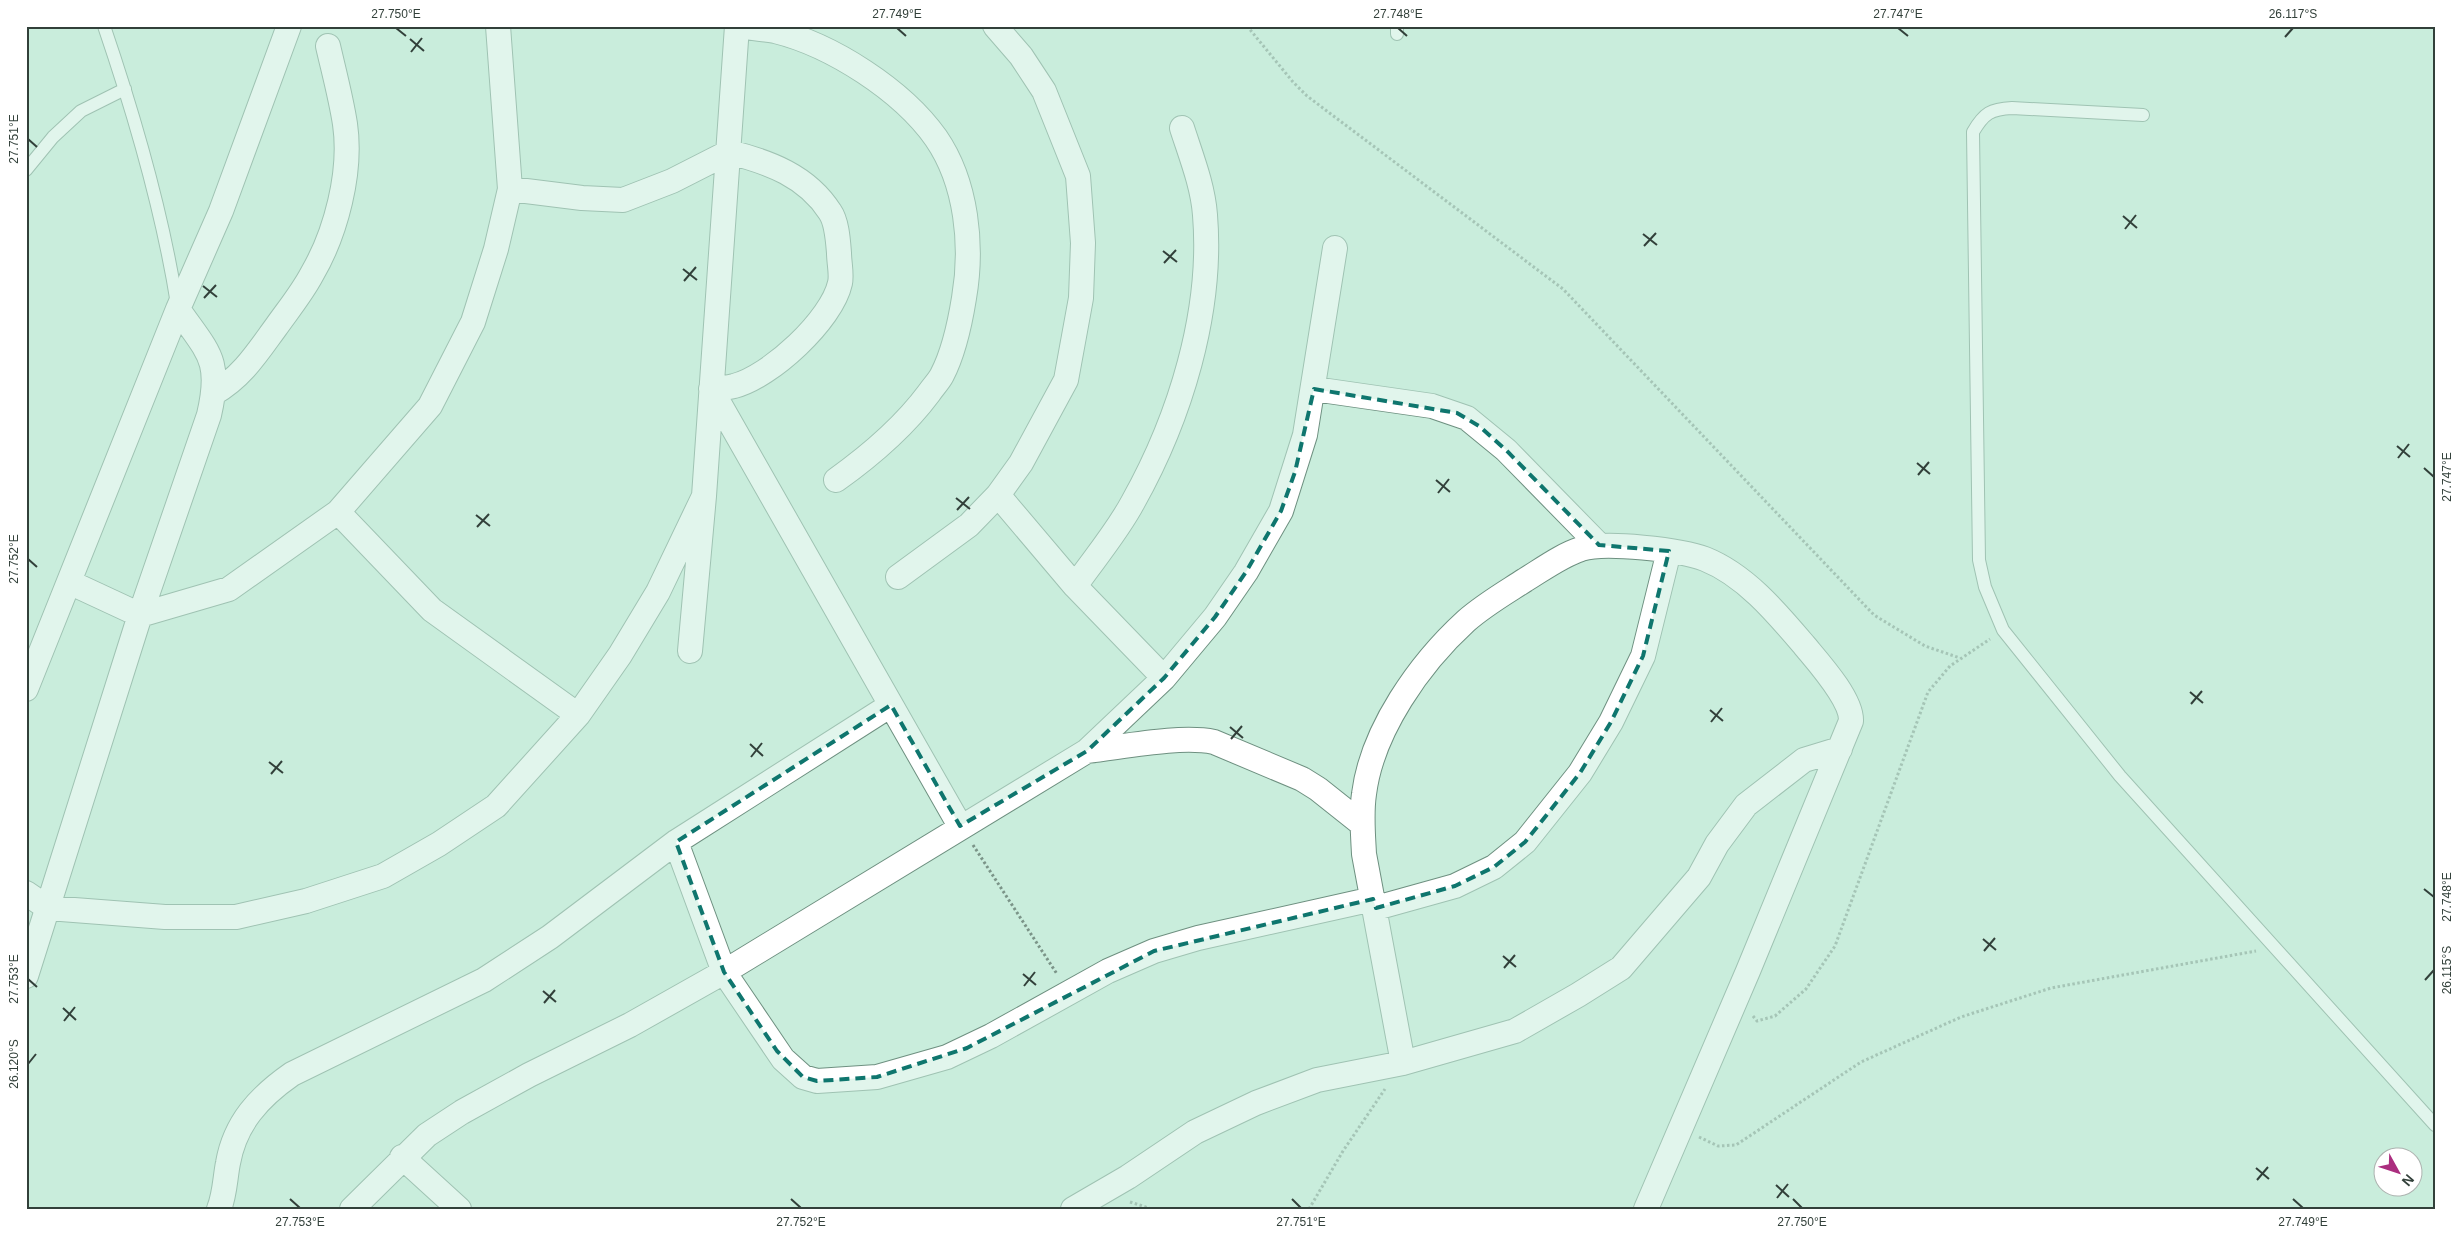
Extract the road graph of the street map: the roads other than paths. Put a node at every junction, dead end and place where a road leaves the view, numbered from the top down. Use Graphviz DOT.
graph roads {
  1 [pos="104,26"];
  2 [pos="289,26"];
  3 [pos="498,26"];
  4 [pos="737,26"];
  5 [pos="995,26"];
  6 [pos="328,46"];
  7 [pos="126,89"];
  8 [pos="2143,115"];
  9 [pos="1182,128"];
  10 [pos="729,152"];
  11 [pos="26,170"];
  12 [pos="510,189"];
  13 [pos="1335,248"];
  14 [pos="178,310"];
  15 [pos="711,389"];
  16 [pos="1314,389"];
  17 [pos="214,393"];
  18 [pos="836,480"];
  19 [pos="998,495"];
  20 [pos="704,496"];
  21 [pos="338,512"];
  22 [pos="1599,545"];
  23 [pos="1669,552"];
  24 [pos="898,578"];
  25 [pos="69,582"];
  26 [pos="1075,586"];
  27 [pos="140,616"];
  28 [pos="690,652"];
  29 [pos="1164,678"];
  30 [pos="26,689"];
  31 [pos="890,705"];
  32 [pos="578,715"];
  33 [pos="1840,749"];
  34 [pos="1087,751"];
  35 [pos="1362,824"];
  36 [pos="960,826"];
  37 [pos="676,842"];
  38 [pos="26,892"];
  39 [pos="1374,904"];
  40 [pos="48,908"];
  41 [pos="724,972"];
  42 [pos="26,976"];
  43 [pos="1403,1063"];
  44 [pos="2435,1125"];
  45 [pos="402,1157"];
  46 [pos="219,1209"];
  47 [pos="352,1209"];
  48 [pos="460,1209"];
  49 [pos="1073,1209"];
  50 [pos="1646,1209"];
  1 -- 7 [label="lane"];
  2 -- 14 [label="street"];
  3 -- 12 [label="street"];
  4 -- 10 [label="street"];
  4 -- 18 [label="street"];
  5 -- 19 [label="street"];
  6 -- 17 [label="street"];
  7 -- 11 [label="lane"];
  7 -- 14 [label="lane"];
  8 -- 44 [label="lane"];
  9 -- 26 [label="street"];
  10 -- 12 [label="street"];
  10 -- 15 [label="street"];
  10 -- 15 [label="street"];
  12 -- 21 [label="street"];
  13 -- 16 [label="street"];
  14 -- 17 [label="street"];
  14 -- 25 [label="street"];
  15 -- 20 [label="street"];
  15 -- 31 [label="street"];
  16 -- 22 [label="street"];
  16 -- 29 [label="street"];
  17 -- 27 [label="street"];
  19 -- 24 [label="street"];
  19 -- 26 [label="street"];
  20 -- 28 [label="street"];
  20 -- 32 [label="street"];
  21 -- 27 [label="street"];
  21 -- 32 [label="street"];
  22 -- 23 [label="street"];
  22 -- 35 [label="street"];
  23 -- 33 [label="street"];
  23 -- 39 [label="street"];
  25 -- 27 [label="street"];
  25 -- 30 [label="street"];
  26 -- 29 [label="street"];
  27 -- 40 [label="street"];
  29 -- 34 [label="street"];
  31 -- 36 [label="street"];
  31 -- 37 [label="street"];
  32 -- 40 [label="street"];
  33 -- 43 [label="street"];
  33 -- 50 [label="street"];
  34 -- 35 [label="street"];
  34 -- 36 [label="street"];
  35 -- 39 [label="street"];
  36 -- 41 [label="street"];
  37 -- 41 [label="street"];
  37 -- 46 [label="street"];
  38 -- 40 [label="street"];
  39 -- 41 [label="street"];
  39 -- 43 [label="street"];
  40 -- 42 [label="street"];
  41 -- 45 [label="street"];
  43 -- 49 [label="street"];
  45 -- 47 [label="street"];
  45 -- 48 [label="street"];
}
